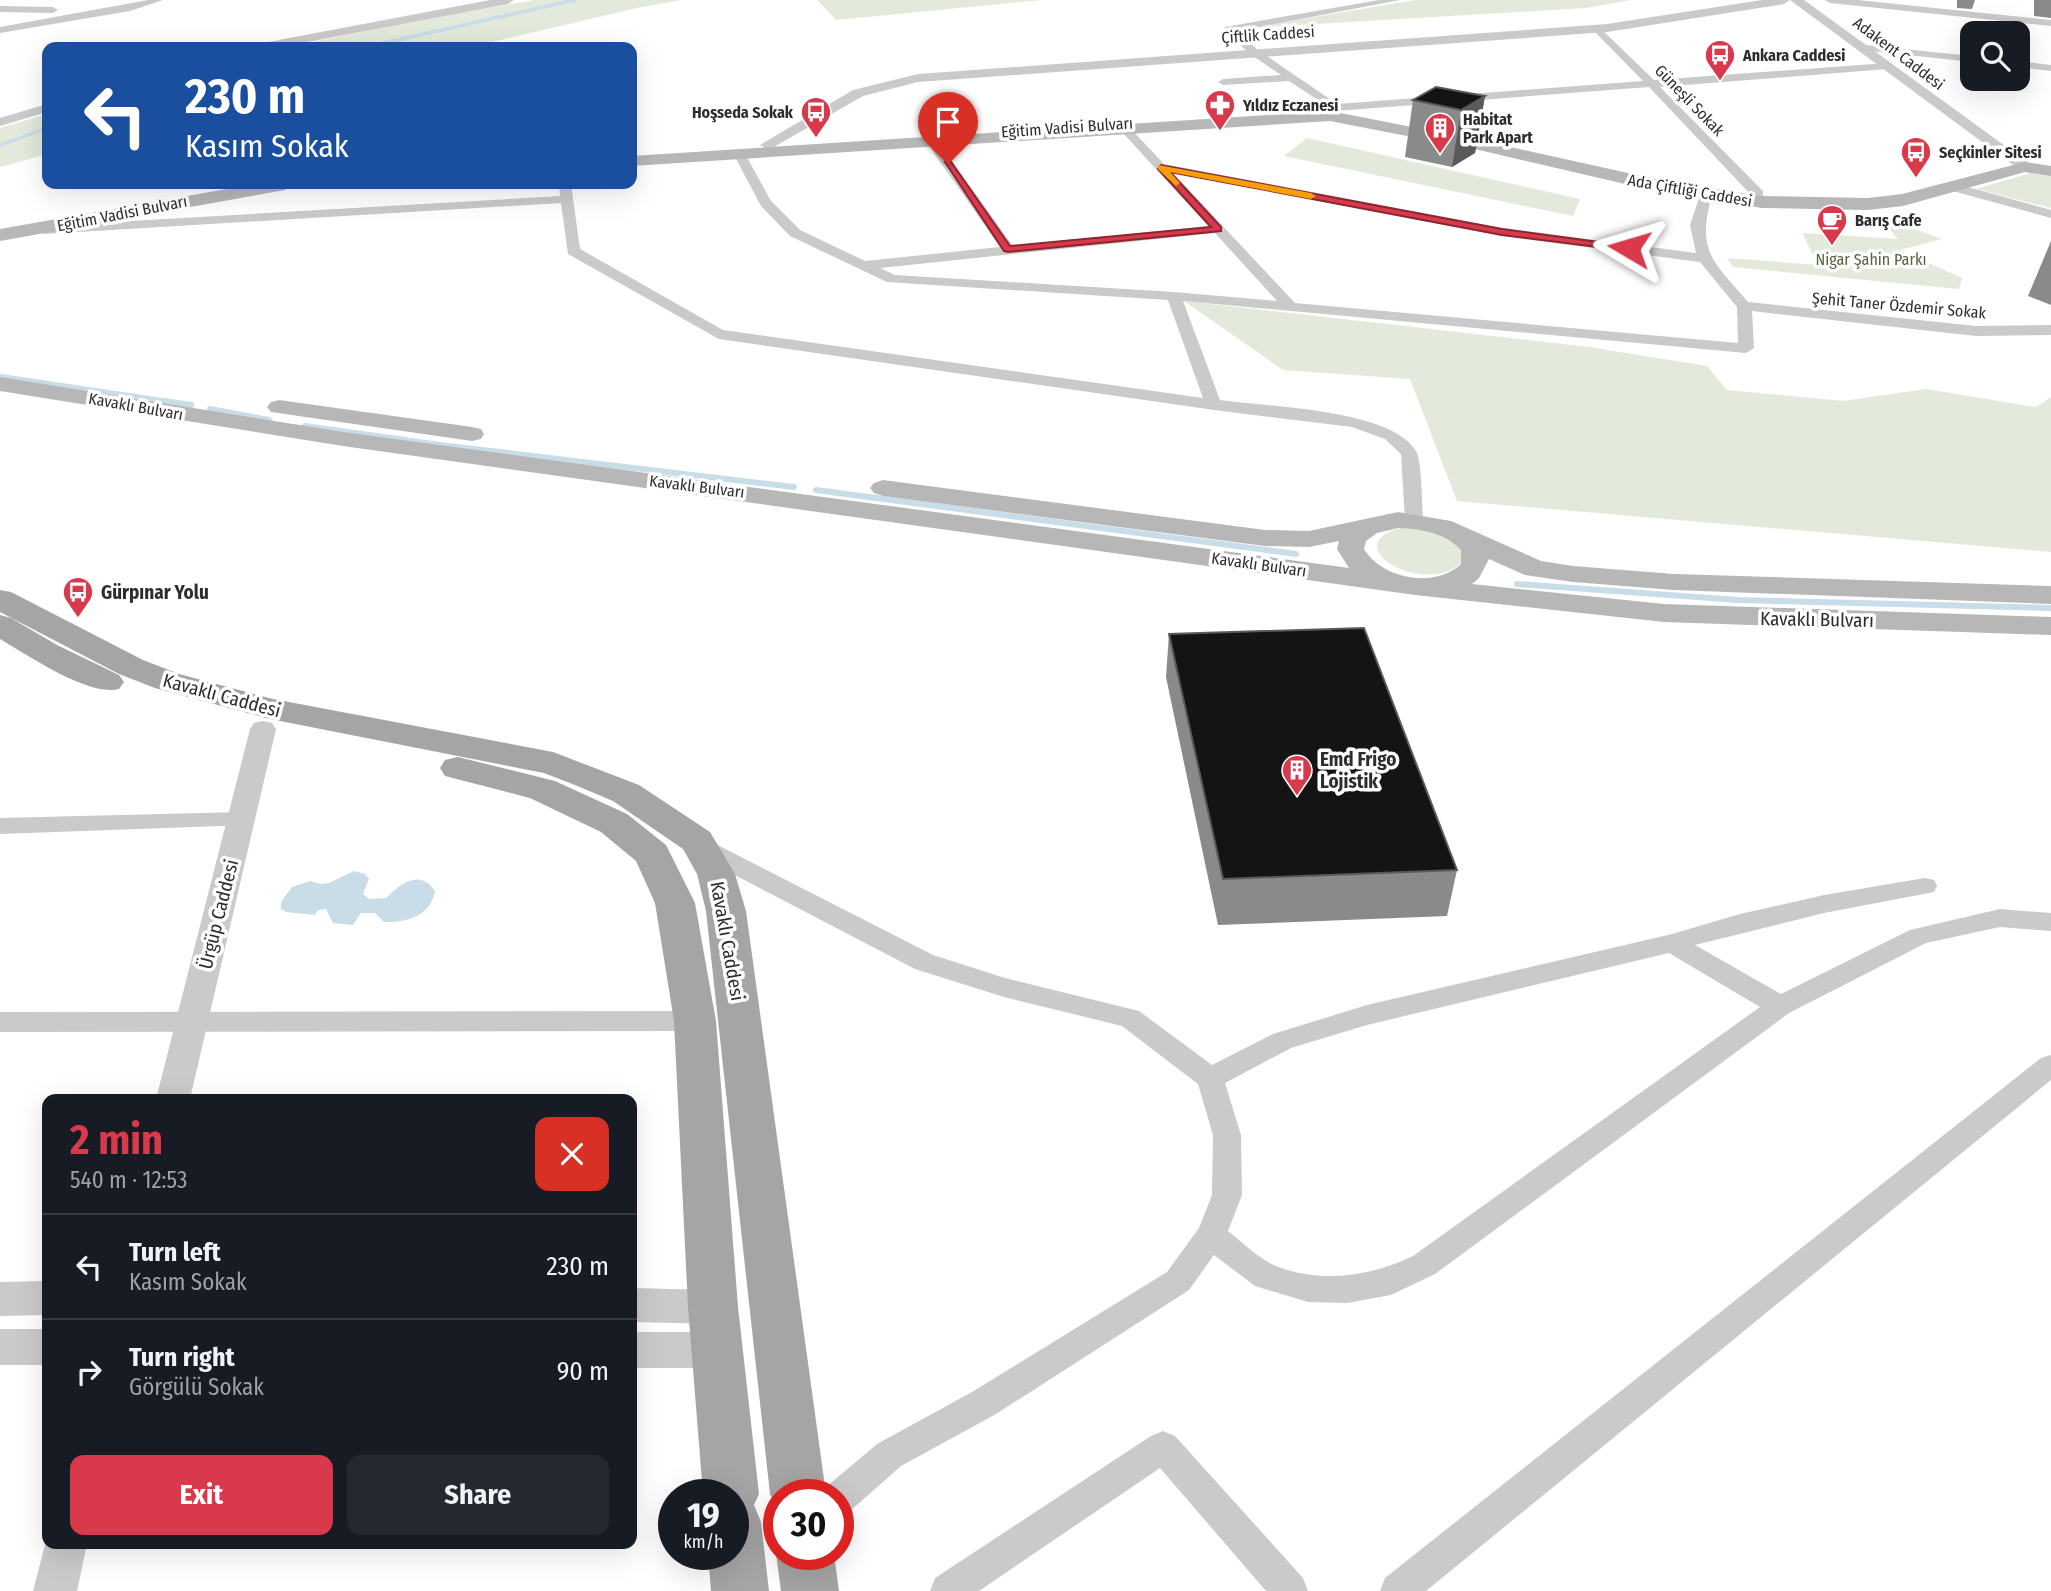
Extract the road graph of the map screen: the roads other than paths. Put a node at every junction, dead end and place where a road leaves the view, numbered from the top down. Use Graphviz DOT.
graph roads {
  1 [pos="158,0"];
  2 [pos="508,0"];
  3 [pos="1395,0"];
  4 [pos="1784,0"];
  5 [pos="1796,0"];
  6 [pos="1830,0"];
  7 [pos="0,9"];
  8 [pos="94,15"];
  9 [pos="2051,23"];
  10 [pos="1598,29"];
  11 [pos="0,30"];
  12 [pos="289,42"];
  13 [pos="1865,48"];
  14 [pos="1255,52"];
  15 [pos="1960,58"];
  16 [pos="2030,65"];
  17 [pos="1887,66"];
  18 [pos="2051,68"];
  19 [pos="1290,78"];
  20 [pos="1223,82"];
  21 [pos="1653,83"];
  22 [pos="42,109"];
  23 [pos="1333,112"];
  24 [pos="0,122"];
  25 [pos="1127,131"];
  26 [pos="933,143"];
  27 [pos="767,145"];
  28 [pos="740,151"];
  29 [pos="637,154"];
  30 [pos="637,161"];
  31 [pos="2020,163"];
  32 [pos="2051,165"];
  33 [pos="1161,167"];
  34 [pos="2051,171"];
  35 [pos="1952,187"];
  36 [pos="213,189"];
  37 [pos="256,189"];
  38 [pos="566,192"];
  39 [pos="1708,192"];
  40 [pos="1758,194"];
  41 [pos="2051,214"];
  42 [pos="1218,229"];
  43 [pos="5,232"];
  44 [pos="1008,249"];
  45 [pos="1704,258"];
  46 [pos="866,265"];
  47 [pos="1174,296"];
  48 [pos="1290,306"];
  49 [pos="1744,306"];
  50 [pos="2051,330"];
  51 [pos="0,363"];
  52 [pos="0,384"];
  53 [pos="1214,405"];
  54 [pos="1414,521"];
  55 [pos="1363,528"];
  56 [pos="1457,534"];
  57 [pos="1406,585"];
  58 [pos="2051,595"];
  59 [pos="2,621"];
  60 [pos="2051,626"];
  61 [pos="263,729"];
  62 [pos="241,821"];
  63 [pos="0,826"];
  64 [pos="697,841"];
  65 [pos="1925,886"];
  66 [pos="2051,922"];
  67 [pos="1672,943"];
  68 [pos="1780,1006"];
  69 [pos="695,1021"];
  70 [pos="0,1022"];
  71 [pos="192,1022"];
  72 [pos="2051,1065"];
  73 [pos="1210,1078"];
  74 [pos="174,1094"];
  75 [pos="1211,1236"];
  76 [pos="42,1298"];
  77 [pos="0,1299"];
  78 [pos="637,1305"];
  79 [pos="713,1307"];
  80 [pos="0,1347"];
  81 [pos="42,1347"];
  82 [pos="637,1350"];
  83 [pos="717,1350"];
  84 [pos="730,1479"];
  85 [pos="796,1479"];
  86 [pos="854,1485"];
  87 [pos="65,1549"];
  88 [pos="738,1570"];
  89 [pos="807,1570"];
  90 [pos="55,1591"];
  91 [pos="740,1591"];
  92 [pos="810,1591"];
  93 [pos="948,1591"];
  94 [pos="1290,1591"];
  95 [pos="1398,1591"];
  1 -- 8 [label="street"];
  2 -- 12 [label="street"];
  3 -- 14 [label="street"];
  4 -- 10 [label="street, Çiftlik Caddesi"];
  5 -- 13 [label="street, Adakent Caddesi"];
  6 -- 9 [label="street"];
  7 -- 8 [label="street"];
  8 -- 11 [label="street"];
  10 -- 14 [label="street, Çiftlik Caddesi"];
  10 -- 21 [label="street, Güneşli Sokak"];
  13 -- 15 [label="street"];
  13 -- 17 [label="street, Adakent Caddesi"];
  14 -- 19 [label="street"];
  14 -- 27 [label="street, Çiftlik Caddesi"];
  16 -- 18 [label="street"];
  17 -- 21 [label="street"];
  17 -- 31 [label="street, Adakent Caddesi"];
  19 -- 20 [label="street"];
  19 -- 23 [label="street"];
  21 -- 23 [label="street"];
  21 -- 40 [label="street, Güneşli Sokak"];
  22 -- 24 [label="street"];
  23 -- 25 [label="main road, Eğitim Vadisi Bulvarı"];
  23 -- 27 [label="main road, Eğitim Vadisi Bulvarı"];
  23 -- 39 [label="main road, Ada Çiftliği Caddesi"];
  25 -- 26 [label="main road, Eğitim Vadisi Bulvarı"];
  25 -- 33 [label="street"];
  26 -- 28 [label="main road, Eğitim Vadisi Bulvarı"];
  26 -- 44 [label="street"];
  27 -- 28 [label="main road, Eğitim Vadisi Bulvarı"];
  28 -- 29 [label="main road, Eğitim Vadisi Bulvarı"];
  28 -- 30 [label="main road, Eğitim Vadisi Bulvarı"];
  28 -- 46 [label="street"];
  31 -- 32 [label="main road, Ada Çiftliği Caddesi"];
  31 -- 34 [label="main road, Ada Çiftliği Caddesi"];
  31 -- 35 [label="main road, Ada Çiftliği Caddesi"];
  31 -- 40 [label="main road, Ada Çiftliği Caddesi"];
  33 -- 42 [label="street"];
  33 -- 45 [label="street"];
  35 -- 39 [label="main road, Ada Çiftliği Caddesi"];
  35 -- 41 [label="street"];
  36 -- 43 [label="main road, Eğitim Vadisi Bulvarı"];
  37 -- 43 [label="main road, Eğitim Vadisi Bulvarı"];
  38 -- 43 [label="street"];
  38 -- 53 [label="street"];
  39 -- 40 [label="main road, Ada Çiftliği Caddesi"];
  39 -- 45 [label="street"];
  42 -- 44 [label="street"];
  42 -- 48 [label="street"];
  44 -- 46 [label="street"];
  45 -- 49 [label="street"];
  46 -- 47 [label="street"];
  47 -- 48 [label="street"];
  47 -- 53 [label="street"];
  48 -- 49 [label="street"];
  49 -- 50 [label="street, Şehit Taner Özdemir Sokak"];
  51 -- 55 [label="main road, Kavaklı Bulvarı"];
  52 -- 57 [label="main road, Kavaklı Bulvarı"];
  53 -- 54 [label="street"];
  54 -- 55 [label="main road, Kavaklı Bulvarı"];
  54 -- 56 [label="main road, Kavaklı Bulvarı"];
  55 -- 57 [label="main road, Kavaklı Bulvarı"];
  56 -- 57 [label="main road, Kavaklı Bulvarı"];
  56 -- 58 [label="main road, Kavaklı Bulvarı"];
  57 -- 60 [label="main road, Kavaklı Bulvarı"];
  59 -- 61 [label="main road, Kavaklı Caddesi"];
  59 -- 64 [label="main road, Kavaklı Caddesi"];
  61 -- 62 [label="street, Ürgüp Caddesi"];
  61 -- 69 [label="main road, Kavaklı Caddesi"];
  62 -- 63 [label="street"];
  62 -- 71 [label="street, Ürgüp Caddesi"];
  64 -- 73 [label="street"];
  64 -- 85 [label="main road, Kavaklı Caddesi"];
  65 -- 67 [label="street"];
  66 -- 68 [label="street"];
  67 -- 68 [label="street"];
  67 -- 73 [label="street"];
  68 -- 75 [label="street"];
  69 -- 71 [label="street"];
  69 -- 79 [label="main road, Kavaklı Caddesi"];
  70 -- 71 [label="street"];
  71 -- 74 [label="street, Ürgüp Caddesi"];
  72 -- 95 [label="street"];
  73 -- 75 [label="street"];
  75 -- 86 [label="street"];
  76 -- 77 [label="street"];
  78 -- 79 [label="street"];
  79 -- 83 [label="main road, Kavaklı Caddesi"];
  80 -- 81 [label="street"];
  82 -- 83 [label="street"];
  83 -- 84 [label="main road, Kavaklı Caddesi"];
  87 -- 90 [label="street"];
  88 -- 91 [label="main road"];
  89 -- 92 [label="main road"];
  93 -- 94 [label="street"];
}
